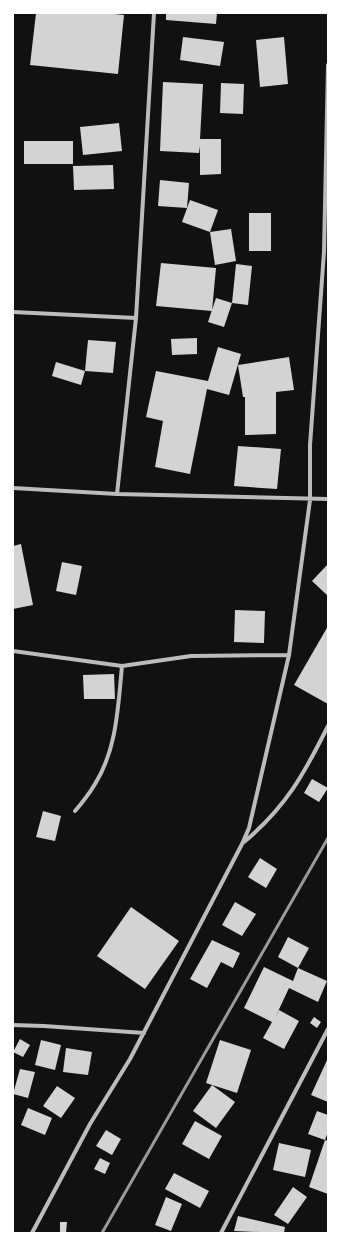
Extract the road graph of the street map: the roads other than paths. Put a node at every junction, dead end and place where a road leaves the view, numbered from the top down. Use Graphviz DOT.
graph roads {
  1 [pos="154,13"];
  2 [pos="328,65"];
  3 [pos="13,312"];
  4 [pos="136,318"];
  5 [pos="13,488"];
  6 [pos="117,494"];
  7 [pos="328,499"];
  8 [pos="310,500"];
  9 [pos="13,651"];
  10 [pos="289,655"];
  11 [pos="122,666"];
  12 [pos="328,726"];
  13 [pos="75,811"];
  14 [pos="242,844"];
  15 [pos="13,1025"];
  16 [pos="328,1029"];
  17 [pos="144,1033"];
  18 [pos="32,1233"];
  19 [pos="221,1233"];
  1 -- 4 [label="street"];
  2 -- 8 [label="street"];
  3 -- 4 [label="street"];
  4 -- 6 [label="street"];
  5 -- 6 [label="street"];
  6 -- 8 [label="street"];
  7 -- 8 [label="street"];
  8 -- 10 [label="street"];
  9 -- 11 [label="street"];
  10 -- 11 [label="street"];
  10 -- 14 [label="street"];
  11 -- 13 [label="street"];
  12 -- 14 [label="street"];
  14 -- 17 [label="street"];
  15 -- 17 [label="street"];
  16 -- 19 [label="street"];
  17 -- 18 [label="street"];
}
